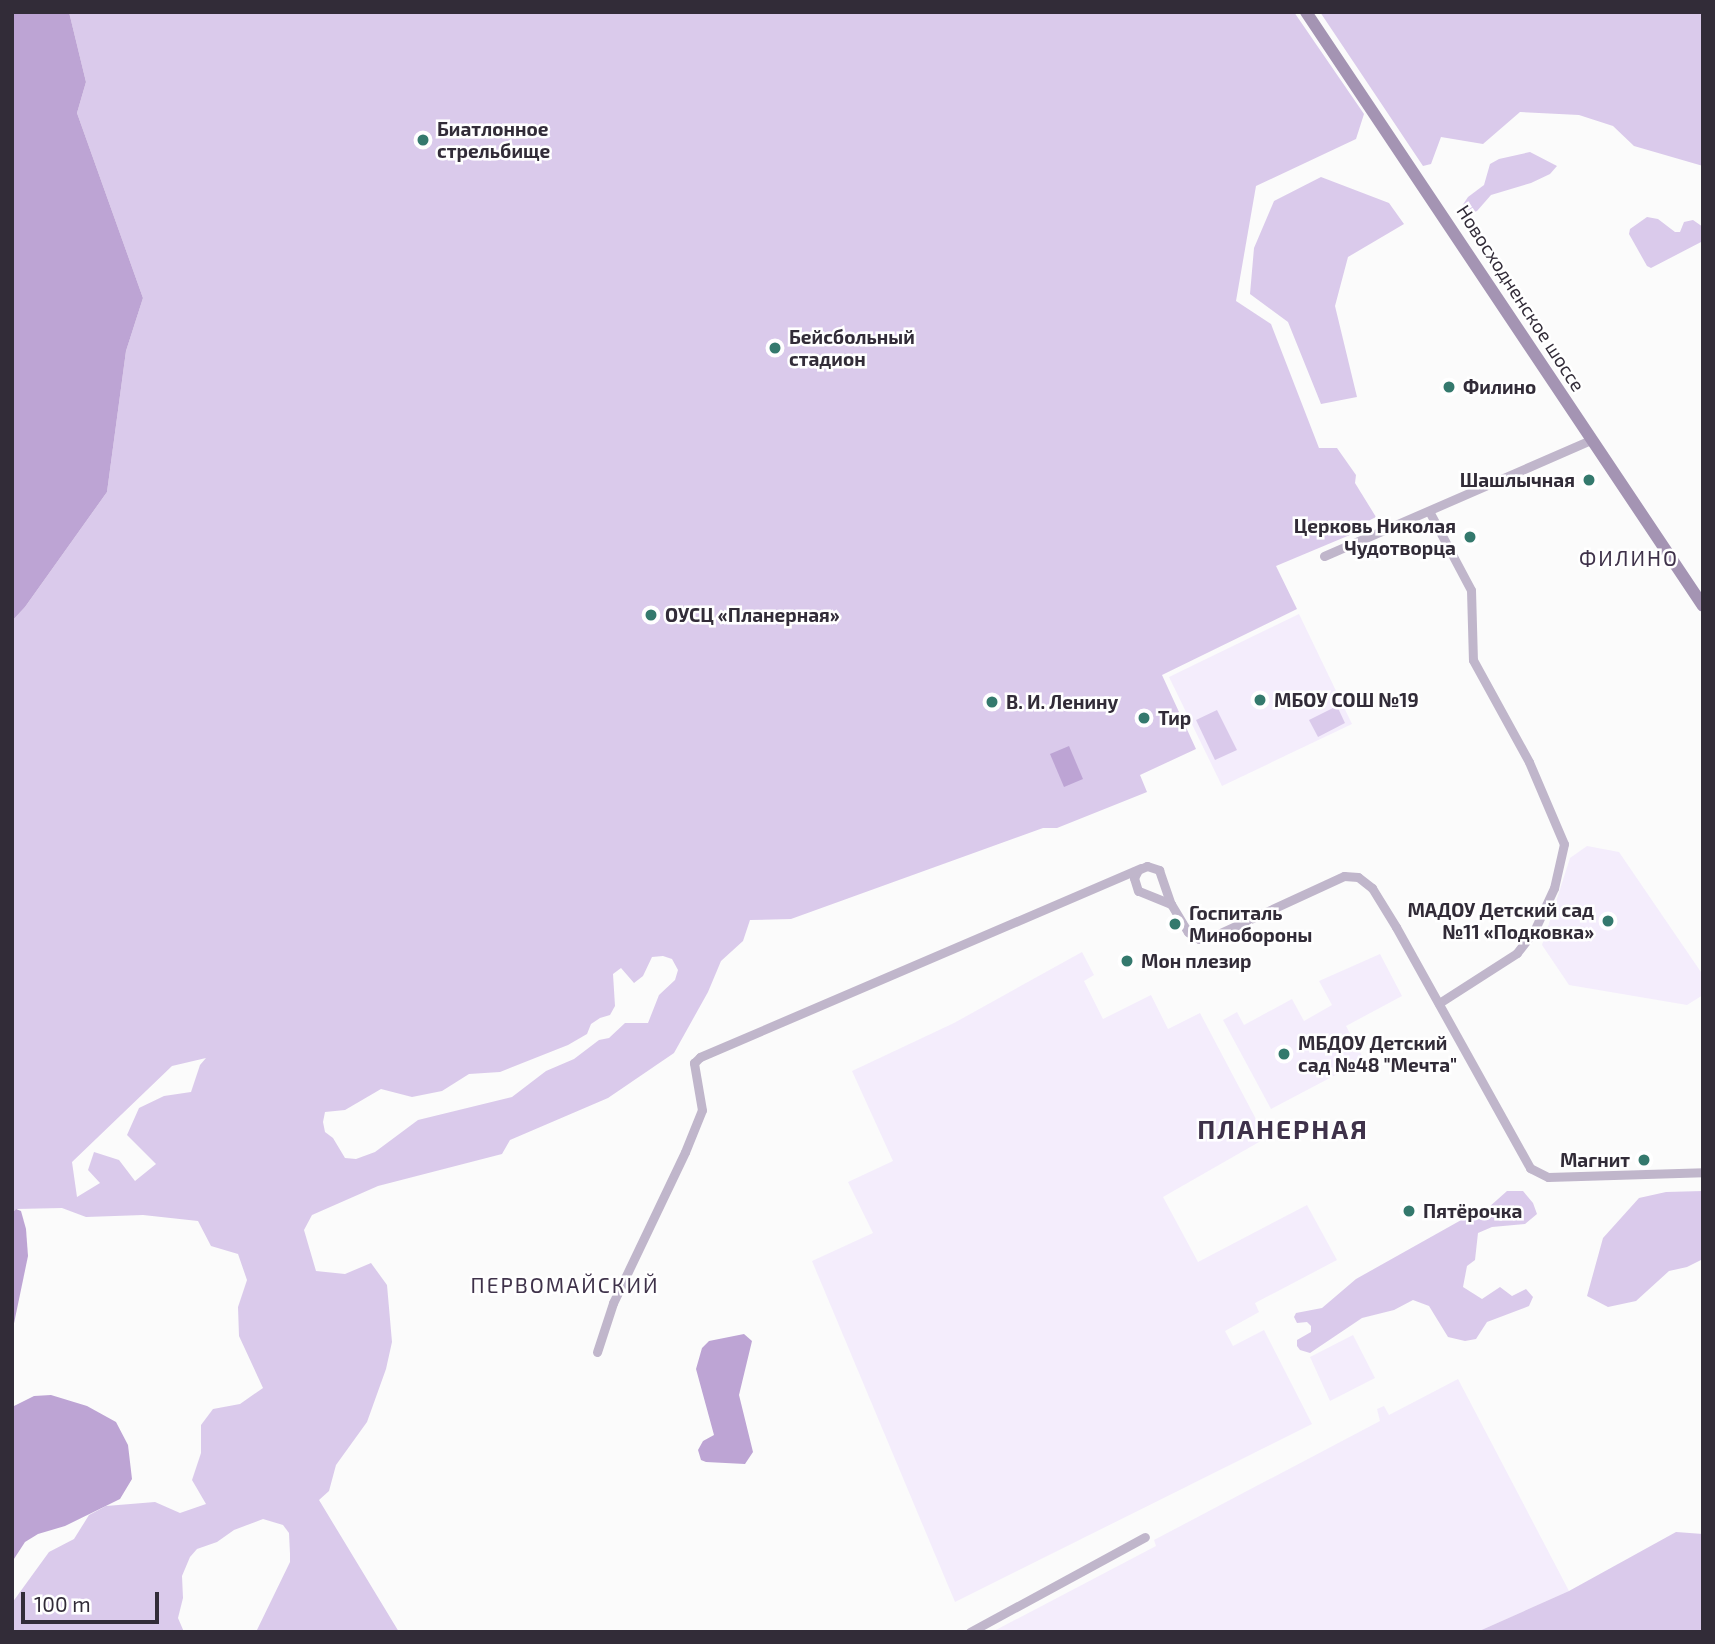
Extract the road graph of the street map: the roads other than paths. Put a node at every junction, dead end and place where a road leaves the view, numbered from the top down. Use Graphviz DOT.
graph roads {
  1 [pos="1306,12"];
  2 [pos="1591,440"];
  3 [pos="1429,511"];
  4 [pos="1324,556"];
  5 [pos="1703,606"];
  6 [pos="1142,867"];
  7 [pos="1119,876"];
  8 [pos="1163,878"];
  9 [pos="1134,882"];
  10 [pos="1151,895"];
  11 [pos="1171,904"];
  12 [pos="1439,1003"];
  13 [pos="1703,1172"];
  14 [pos="597,1352"];
  15 [pos="1145,1537"];
  16 [pos="970,1632"];
  1 -- 2 [label="main road, Новосходненское шоссе"];
  2 -- 3 [label="street"];
  2 -- 5 [label="main road, Новосходненское шоссе"];
  3 -- 4 [label="street"];
  3 -- 12 [label="street"];
  6 -- 7 [label="street"];
  6 -- 8 [label="street"];
  6 -- 9 [label="street"];
  7 -- 9 [label="street"];
  7 -- 14 [label="street"];
  8 -- 10 [label="street"];
  8 -- 11 [label="street"];
  9 -- 10 [label="street"];
  10 -- 11 [label="street"];
  11 -- 12 [label="street"];
  12 -- 13 [label="street"];
  15 -- 16 [label="street"];
}
